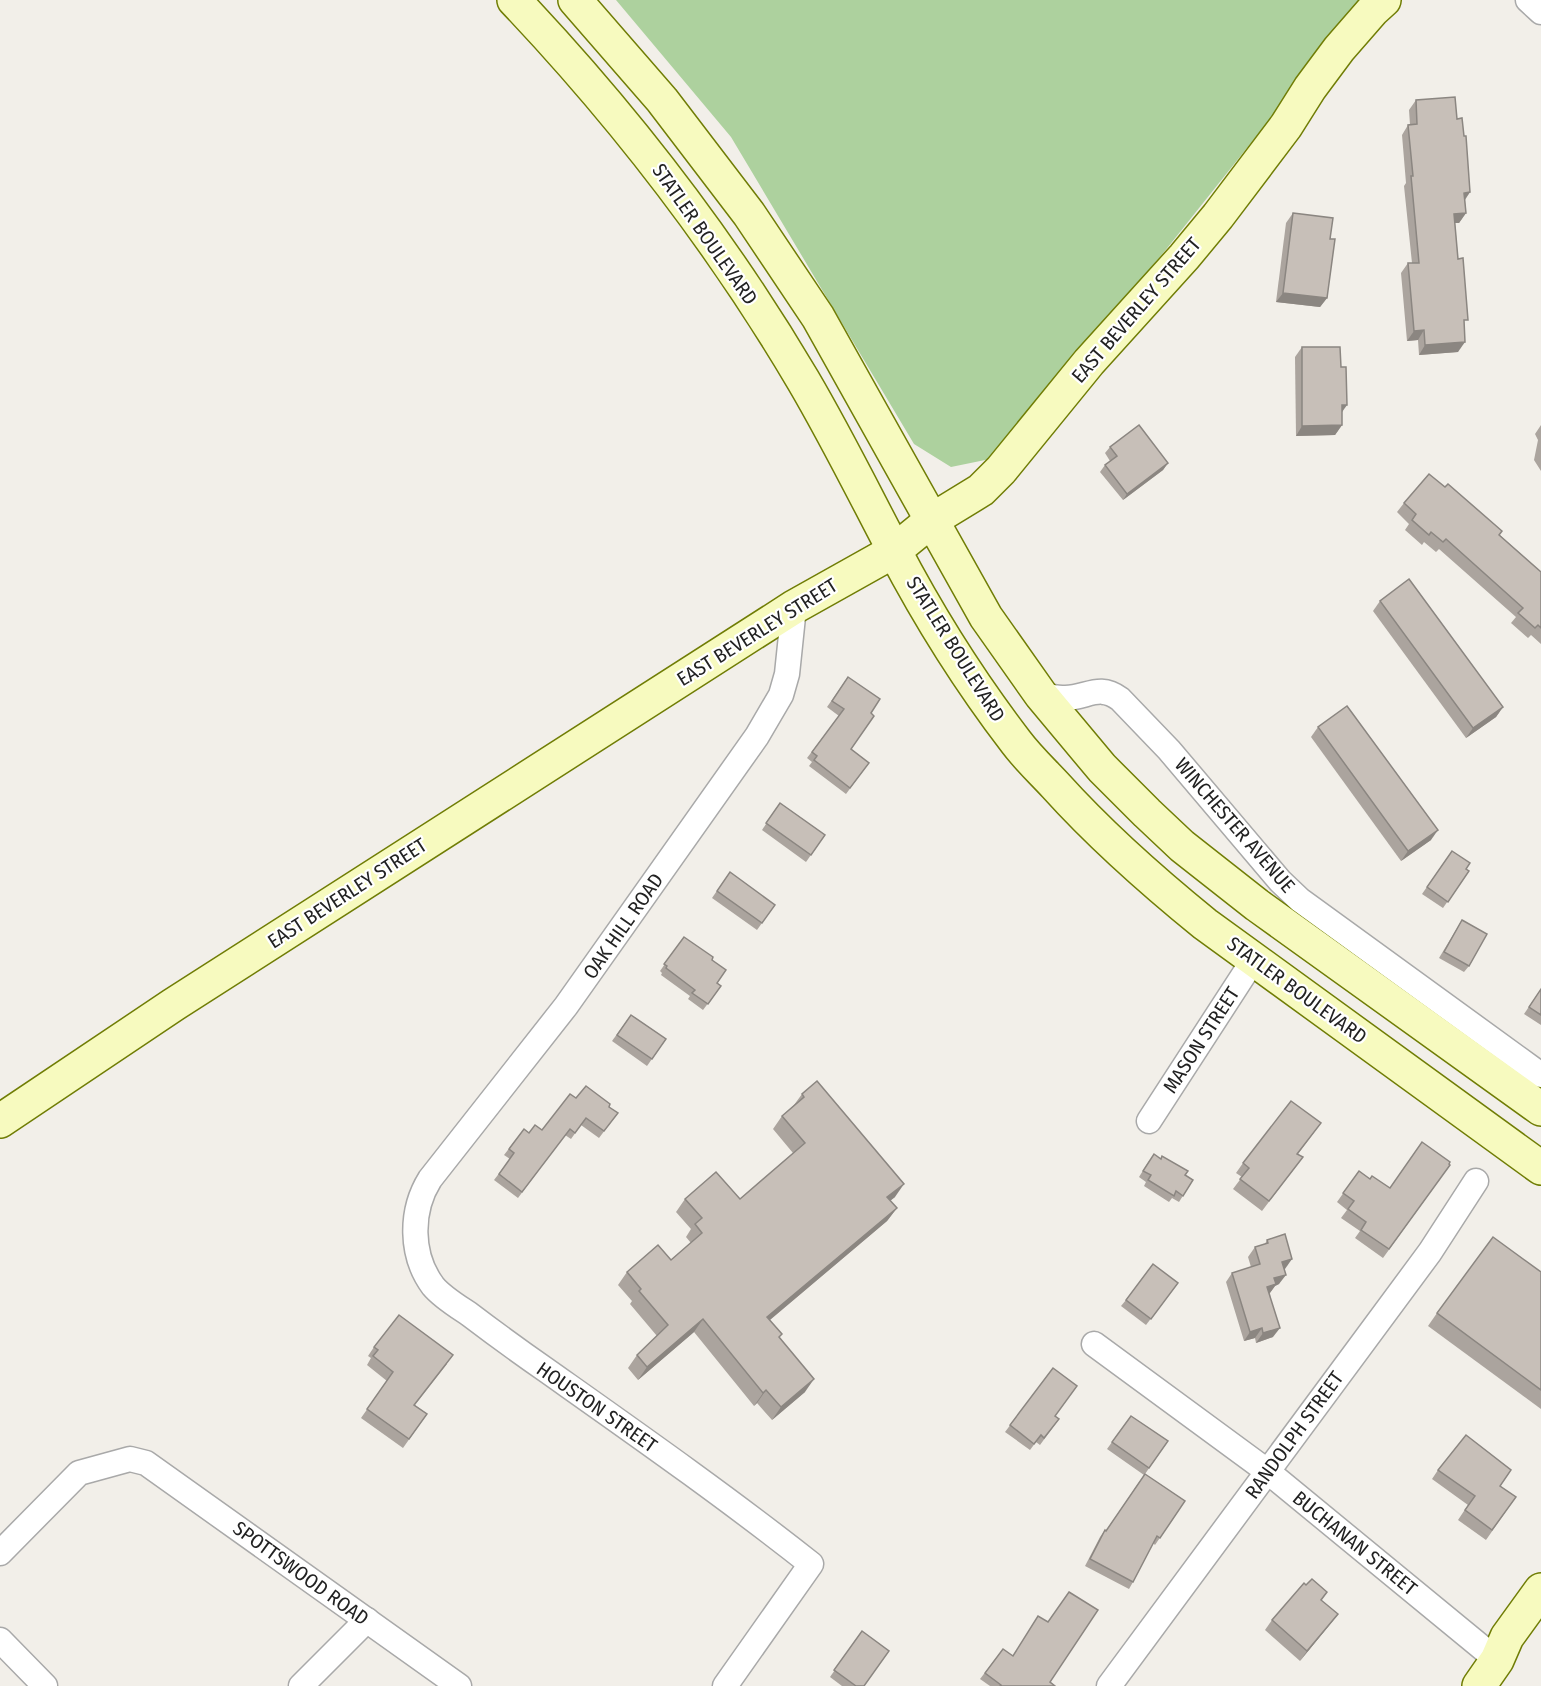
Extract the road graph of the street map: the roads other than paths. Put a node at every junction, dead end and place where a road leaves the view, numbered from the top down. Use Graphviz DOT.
graph roads {
  1 [pos="514,0"];
  2 [pos="575,0"];
  3 [pos="1384,0"];
  4 [pos="1528,0"];
  5 [pos="1541,12"];
  6 [pos="932,520"];
  7 [pos="894,551"];
  8 [pos="794,607"];
  9 [pos="1041,695"];
  10 [pos="1254,959"];
  11 [pos="1541,1075"];
  12 [pos="1541,1109"];
  13 [pos="0,1121"];
  14 [pos="1149,1121"];
  15 [pos="1541,1168"];
  16 [pos="1476,1181"];
  17 [pos="415,1228"];
  18 [pos="1094,1344"];
  19 [pos="1268,1471"];
  20 [pos="0,1553"];
  21 [pos="1541,1590"];
  22 [pos="367,1620"];
  23 [pos="0,1640"];
  24 [pos="1488,1673"];
  25 [pos="45,1686"];
  26 [pos="301,1686"];
  27 [pos="459,1686"];
  28 [pos="725,1686"];
  29 [pos="1109,1686"];
  1 -- 7 [label="main road, STATLER BOULEVARD"];
  2 -- 6 [label="main road"];
  3 -- 6 [label="main road, EAST BEVERLEY STREET"];
  4 -- 5 [label="street"];
  6 -- 7 [label="main road, EAST BEVERLEY STREET"];
  6 -- 9 [label="main road"];
  7 -- 8 [label="main road, EAST BEVERLEY STREET"];
  7 -- 10 [label="main road, STATLER BOULEVARD"];
  8 -- 13 [label="main road, EAST BEVERLEY STREET"];
  8 -- 17 [label="street, OAK HILL ROAD"];
  9 -- 11 [label="street, WINCHESTER AVENUE"];
  9 -- 12 [label="main road"];
  10 -- 14 [label="street, MASON STREET"];
  10 -- 15 [label="main road, STATLER BOULEVARD"];
  16 -- 19 [label="street, RANDOLPH STREET"];
  17 -- 28 [label="street, HOUSTON STREET"];
  18 -- 19 [label="street, BUCHANAN STREET"];
  19 -- 24 [label="street, BUCHANAN STREET"];
  19 -- 29 [label="street, RANDOLPH STREET"];
  20 -- 22 [label="street, SPOTTSWOOD ROAD"];
  21 -- 24 [label="main road"];
  22 -- 26 [label="street"];
  22 -- 27 [label="street, SPOTTSWOOD ROAD"];
  23 -- 25 [label="street"];
}
